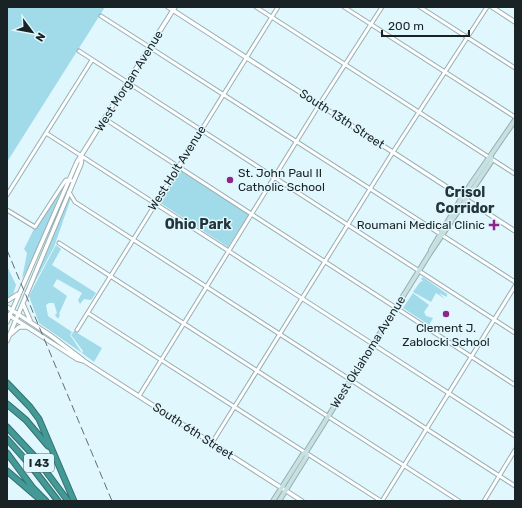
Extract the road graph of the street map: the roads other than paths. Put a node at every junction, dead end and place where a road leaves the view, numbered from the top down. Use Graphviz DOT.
graph roads {
  1 [pos="168,7"];
  2 [pos="256,7"];
  3 [pos="278,7"];
  4 [pos="344,7"];
  5 [pos="382,7"];
  6 [pos="420,7"];
  7 [pos="486,7"];
  8 [pos="492,7"];
  9 [pos="174,9"];
  10 [pos="101,16"];
  11 [pos="272,17"];
  12 [pos="515,22"];
  13 [pos="371,24"];
  14 [pos="467,37"];
  15 [pos="150,47"];
  16 [pos="79,51"];
  17 [pos="246,57"];
  18 [pos="92,60"];
  19 [pos="345,64"];
  20 [pos="515,68"];
  21 [pos="444,72"];
  22 [pos="128,83"];
  23 [pos="223,94"];
  24 [pos="319,105"];
  25 [pos="419,112"];
  26 [pos="105,119"];
  27 [pos="515,119"];
  28 [pos="201,130"];
  29 [pos="46,133"];
  30 [pos="297,141"];
  31 [pos="392,152"];
  32 [pos="82,156"];
  33 [pos="491,157"];
  34 [pos="179,167"];
  35 [pos="515,174"];
  36 [pos="274,178"];
  37 [pos="72,180"];
  38 [pos="370,188"];
  39 [pos="69,192"];
  40 [pos="7,195"];
  41 [pos="464,198"];
  42 [pos="156,203"];
  43 [pos="7,210"];
  44 [pos="251,214"];
  45 [pos="347,225"];
  46 [pos="515,231"];
  47 [pos="441,235"];
  48 [pos="133,240"];
  49 [pos="59,243"];
  50 [pos="229,250"];
  51 [pos="324,261"];
  52 [pos="419,271"];
  53 [pos="111,276"];
  54 [pos="515,282"];
  55 [pos="515,286"];
  56 [pos="206,287"];
  57 [pos="19,294"];
  58 [pos="302,297"];
  59 [pos="7,301"];
  60 [pos="23,303"];
  61 [pos="7,307"];
  62 [pos="396,307"];
  63 [pos="12,310"];
  64 [pos="88,313"];
  65 [pos="18,314"];
  66 [pos="8,315"];
  67 [pos="15,319"];
  68 [pos="494,320"];
  69 [pos="7,322"];
  70 [pos="32,323"];
  71 [pos="184,323"];
  72 [pos="28,327"];
  73 [pos="77,330"];
  74 [pos="515,333"];
  75 [pos="279,334"];
  76 [pos="9,336"];
  77 [pos="7,341"];
  78 [pos="374,344"];
  79 [pos="471,356"];
  80 [pos="161,360"];
  81 [pos="84,361"];
  82 [pos="257,370"];
  83 [pos="351,380"];
  84 [pos="7,383"];
  85 [pos="515,385"];
  86 [pos="449,392"];
  87 [pos="139,396"];
  88 [pos="7,404"];
  89 [pos="234,406"];
  90 [pos="329,416"];
  91 [pos="7,428"];
  92 [pos="427,429"];
  93 [pos="515,436"];
  94 [pos="7,439"];
  95 [pos="212,443"];
  96 [pos="515,450"];
  97 [pos="306,452"];
  98 [pos="7,453"];
  99 [pos="55,455"];
  100 [pos="404,465"];
  101 [pos="7,471"];
  102 [pos="499,476"];
  103 [pos="515,486"];
  104 [pos="282,487"];
  105 [pos="286,490"];
  106 [pos="42,501"];
  107 [pos="46,501"];
  108 [pos="58,501"];
  109 [pos="68,501"];
  110 [pos="74,501"];
  111 [pos="273,501"];
  112 [pos="279,501"];
  113 [pos="302,501"];
  114 [pos="382,501"];
  115 [pos="459,501"];
  116 [pos="484,501"];
  1 -- 9 [label="street, South 13th Street"];
  2 -- 11 [label="street"];
  3 -- 11 [label="street, West Holt Avenue"];
  4 -- 13 [label="street"];
  5 -- 13 [label="street"];
  6 -- 14 [label="street"];
  7 -- 14 [label="street"];
  8 -- 12 [label="street"];
  9 -- 15 [label="street, West Morgan Avenue"];
  9 -- 17 [label="street, South 13th Street"];
  10 -- 15 [label="street"];
  11 -- 17 [label="street, West Holt Avenue"];
  11 -- 19 [label="street"];
  13 -- 19 [label="street"];
  13 -- 21 [label="street"];
  14 -- 20 [label="street"];
  14 -- 21 [label="street"];
  15 -- 22 [label="street, West Morgan Avenue"];
  15 -- 23 [label="street"];
  16 -- 18 [label="street"];
  17 -- 23 [label="street, West Holt Avenue"];
  17 -- 24 [label="street, South 13th Street"];
  18 -- 22 [label="street"];
  18 -- 29 [label="street"];
  19 -- 24 [label="street"];
  19 -- 25 [label="street"];
  21 -- 25 [label="street"];
  21 -- 27 [label="street"];
  22 -- 26 [label="street, West Morgan Avenue"];
  22 -- 28 [label="street"];
  23 -- 28 [label="street, West Holt Avenue"];
  23 -- 30 [label="street"];
  24 -- 30 [label="street"];
  24 -- 31 [label="street, South 13th Street"];
  25 -- 31 [label="street"];
  25 -- 33 [label="street"];
  26 -- 32 [label="street, West Morgan Avenue"];
  26 -- 34 [label="street"];
  27 -- 33 [label="main road, West Oklahoma Avenue"];
  28 -- 34 [label="street, West Holt Avenue"];
  28 -- 36 [label="street"];
  29 -- 32 [label="street"];
  29 -- 40 [label="street"];
  30 -- 36 [label="street"];
  30 -- 38 [label="street"];
  31 -- 38 [label="street"];
  31 -- 41 [label="street, South 13th Street"];
  32 -- 37 [label="street, West Morgan Avenue"];
  32 -- 42 [label="street"];
  33 -- 35 [label="street"];
  33 -- 41 [label="main road, West Oklahoma Avenue"];
  34 -- 42 [label="street, West Holt Avenue"];
  34 -- 44 [label="street"];
  36 -- 44 [label="street"];
  36 -- 45 [label="street"];
  37 -- 39 [label="street, West Morgan Avenue"];
  37 -- 43 [label="street"];
  37 -- 57 [label="street, West Morgan Avenue"];
  38 -- 45 [label="street"];
  38 -- 47 [label="street"];
  39 -- 48 [label="street"];
  39 -- 60 [label="street, West Morgan Avenue"];
  41 -- 46 [label="street, South 13th Street"];
  41 -- 47 [label="main road, West Oklahoma Avenue"];
  42 -- 48 [label="street, West Holt Avenue"];
  42 -- 50 [label="street"];
  44 -- 50 [label="street"];
  44 -- 51 [label="street"];
  45 -- 51 [label="street"];
  45 -- 52 [label="street"];
  47 -- 52 [label="main road, West Oklahoma Avenue"];
  47 -- 54 [label="street"];
  48 -- 53 [label="street, West Holt Avenue"];
  48 -- 56 [label="street"];
  49 -- 53 [label="street"];
  50 -- 56 [label="street"];
  50 -- 58 [label="street"];
  51 -- 58 [label="street"];
  51 -- 62 [label="street"];
  52 -- 62 [label="main road, West Oklahoma Avenue"];
  52 -- 68 [label="street"];
  53 -- 64 [label="street, West Holt Avenue"];
  53 -- 71 [label="street"];
  55 -- 68 [label="street"];
  56 -- 71 [label="street"];
  56 -- 75 [label="street"];
  57 -- 59 [label="street"];
  57 -- 63 [label="street, West Morgan Avenue"];
  58 -- 75 [label="street"];
  58 -- 78 [label="street"];
  60 -- 65 [label="street, West Morgan Avenue"];
  60 -- 70 [label="street"];
  61 -- 63 [label="street, South 6th Street"];
  62 -- 78 [label="main road, West Oklahoma Avenue"];
  62 -- 79 [label="street"];
  63 -- 65 [label="street, South 6th Street"];
  63 -- 66 [label="street"];
  64 -- 73 [label="street, West Holt Avenue"];
  64 -- 80 [label="street"];
  65 -- 67 [label="street"];
  65 -- 70 [label="street, South 6th Street"];
  66 -- 67 [label="street, South 6th Street"];
  66 -- 69 [label="street"];
  67 -- 72 [label="street, South 6th Street"];
  67 -- 76 [label="street"];
  68 -- 74 [label="street"];
  68 -- 79 [label="street"];
  70 -- 81 [label="street, South 6th Street"];
  71 -- 80 [label="street"];
  71 -- 82 [label="street"];
  72 -- 76 [label="street"];
  72 -- 81 [label="street, South 6th Street"];
  75 -- 82 [label="street"];
  75 -- 83 [label="street"];
  76 -- 77 [label="street"];
  78 -- 83 [label="main road, West Oklahoma Avenue"];
  78 -- 86 [label="street"];
  79 -- 85 [label="street"];
  79 -- 86 [label="street"];
  80 -- 87 [label="street"];
  80 -- 89 [label="street"];
  81 -- 87 [label="street, South 6th Street"];
  82 -- 89 [label="street"];
  82 -- 90 [label="street"];
  83 -- 90 [label="main road, West Oklahoma Avenue"];
  83 -- 92 [label="street"];
  84 -- 99 [label="highway"];
  86 -- 92 [label="street"];
  86 -- 93 [label="street"];
  87 -- 95 [label="street, South 6th Street"];
  88 -- 99 [label="highway"];
  89 -- 95 [label="street"];
  89 -- 97 [label="street"];
  90 -- 97 [label="main road, West Oklahoma Avenue"];
  90 -- 100 [label="street"];
  91 -- 109 [label="highway, I 43"];
  92 -- 100 [label="street"];
  92 -- 102 [label="street"];
  94 -- 108 [label="highway, I 43"];
  95 -- 104 [label="street, South 6th Street"];
  96 -- 102 [label="street"];
  97 -- 104 [label="main road, West Oklahoma Avenue"];
  97 -- 105 [label="main road, West Oklahoma Avenue"];
  97 -- 114 [label="street"];
  98 -- 107 [label="highway"];
  99 -- 110 [label="highway"];
  100 -- 114 [label="street"];
  100 -- 115 [label="street"];
  101 -- 106 [label="highway"];
  102 -- 103 [label="street"];
  102 -- 116 [label="street"];
  104 -- 105 [label="street, South 6th Street"];
  104 -- 111 [label="main road, West Oklahoma Avenue"];
  105 -- 112 [label="main road, West Oklahoma Avenue"];
  105 -- 113 [label="street, South 6th Street"];
}
